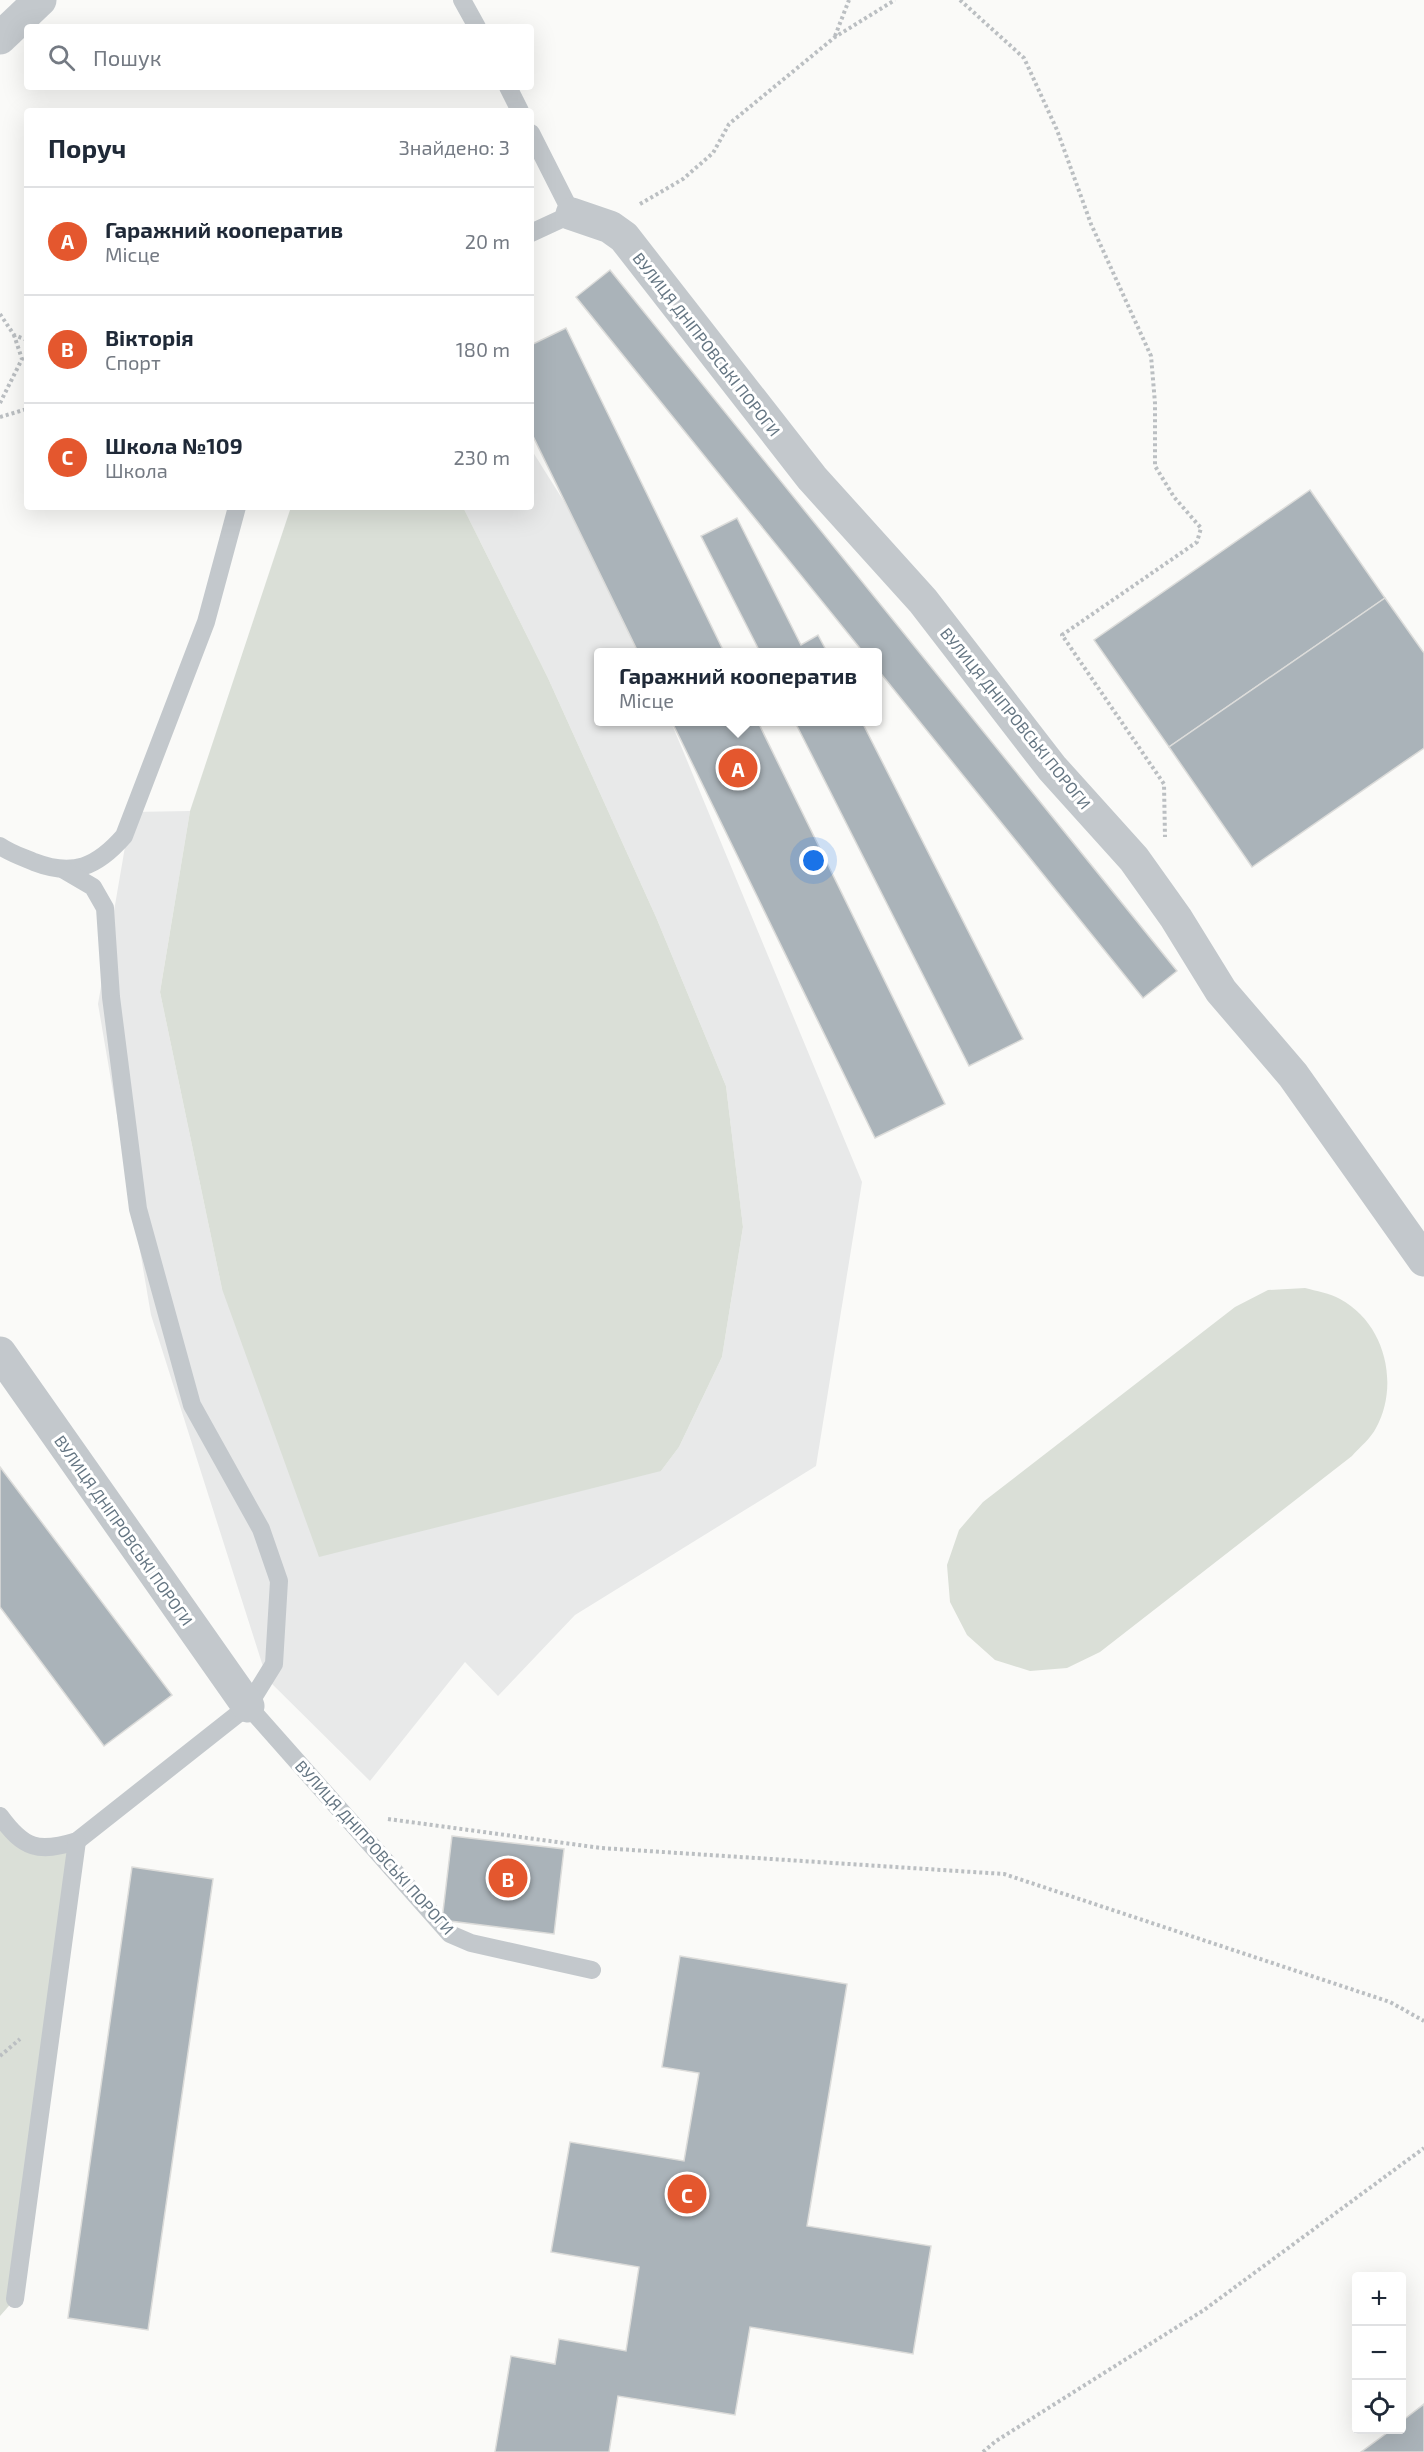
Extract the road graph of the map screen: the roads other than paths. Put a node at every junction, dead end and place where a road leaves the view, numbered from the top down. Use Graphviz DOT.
graph roads {
  1 [pos="40,0"];
  2 [pos="462,0"];
  3 [pos="475,24"];
  4 [pos="0,38"];
  5 [pos="510,90"];
  6 [pos="518,108"];
  7 [pos="534,139"];
  8 [pos="572,214"];
  9 [pos="534,232"];
  10 [pos="236,510"];
  11 [pos="0,846"];
  12 [pos="64,870"];
  13 [pos="1424,1260"];
  14 [pos="0,1353"];
  15 [pos="248,1706"];
  16 [pos="0,1816"];
  17 [pos="77,1841"];
  18 [pos="592,1970"];
  19 [pos="15,2299"];
  1 -- 4 [label="street"];
  2 -- 3 [label="lane"];
  5 -- 6 [label="lane"];
  7 -- 8 [label="lane"];
  8 -- 9 [label="lane"];
  8 -- 13 [label="street, ВУЛИЦЯ ДНІПРОВСЬКІ ПОРОГИ"];
  10 -- 12 [label="lane"];
  11 -- 12 [label="lane"];
  12 -- 15 [label="lane"];
  14 -- 15 [label="street, ВУЛИЦЯ ДНІПРОВСЬКІ ПОРОГИ"];
  15 -- 17 [label="lane"];
  15 -- 18 [label="lane, ВУЛИЦЯ ДНІПРОВСЬКІ ПОРОГИ"];
  16 -- 17 [label="lane"];
  17 -- 19 [label="lane"];
}
